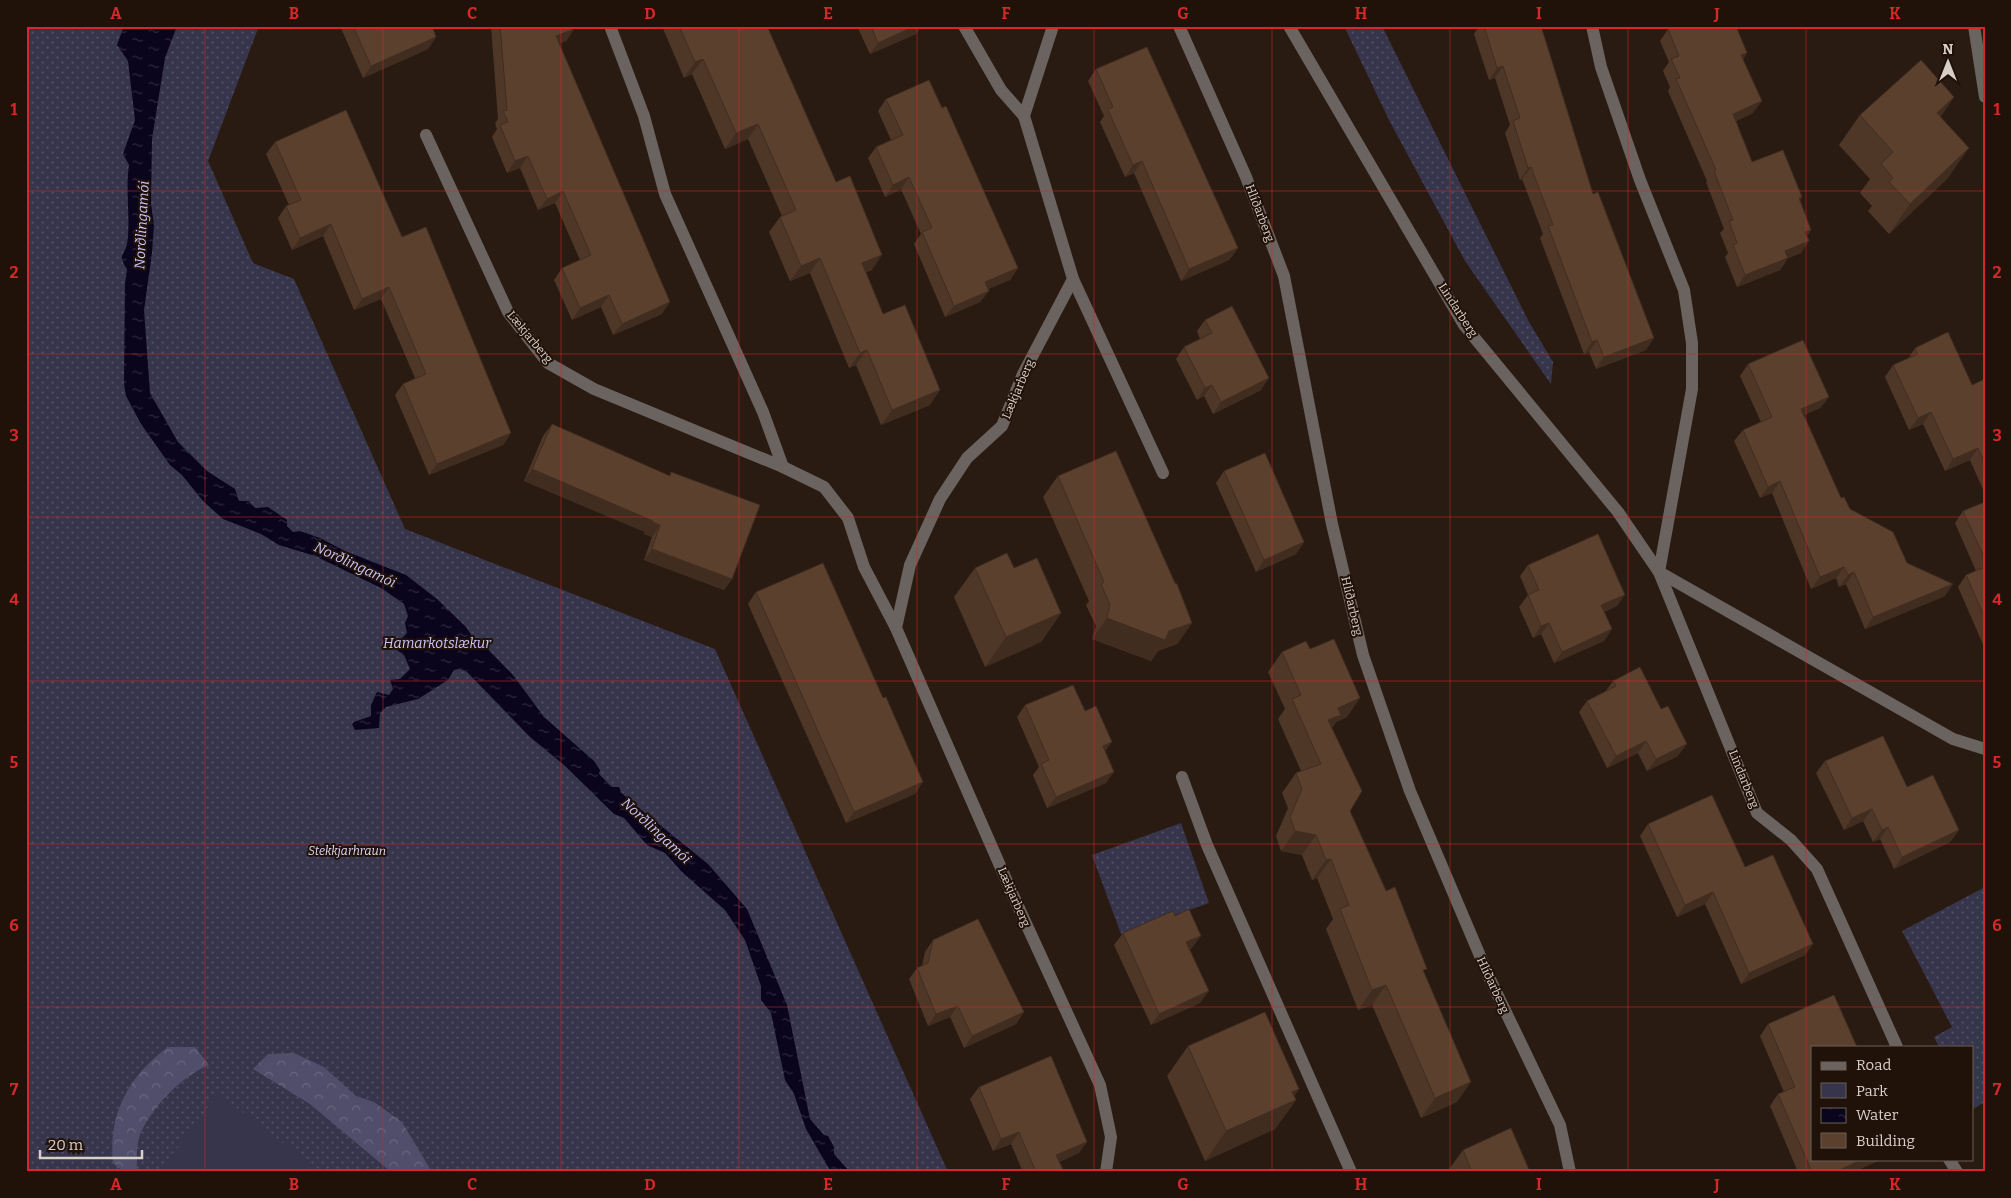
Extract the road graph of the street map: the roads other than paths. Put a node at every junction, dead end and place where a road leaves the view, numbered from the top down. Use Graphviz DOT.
graph roads {
  1 [pos="610,26"];
  2 [pos="964,26"];
  3 [pos="1052,26"];
  4 [pos="1179,26"];
  5 [pos="1289,26"];
  6 [pos="1592,26"];
  7 [pos="1974,26"];
  8 [pos="1985,97"];
  9 [pos="1024,116"];
  10 [pos="426,135"];
  11 [pos="1073,278"];
  12 [pos="783,467"];
  13 [pos="1163,473"];
  14 [pos="1659,572"];
  15 [pos="896,628"];
  16 [pos="1985,749"];
  17 [pos="1182,777"];
  18 [pos="1897,1046"];
  19 [pos="1950,1160"];
  20 [pos="1106,1172"];
  21 [pos="1351,1172"];
  22 [pos="1570,1172"];
  23 [pos="1956,1172"];
  1 -- 12 [label="street"];
  2 -- 9 [label="street"];
  3 -- 9 [label="street"];
  4 -- 22 [label="street, Hlíðarberg"];
  5 -- 14 [label="street, Lindarberg"];
  6 -- 14 [label="street"];
  7 -- 8 [label="street"];
  9 -- 11 [label="street"];
  10 -- 12 [label="street, Lækjarberg"];
  11 -- 13 [label="street"];
  11 -- 15 [label="street, Lækjarberg"];
  12 -- 15 [label="street, Lækjarberg"];
  14 -- 16 [label="street, Lindarberg"];
  14 -- 18 [label="street, Lindarberg"];
  15 -- 20 [label="street, Lækjarberg"];
  17 -- 21 [label="street"];
  19 -- 23 [label="street"];
}
